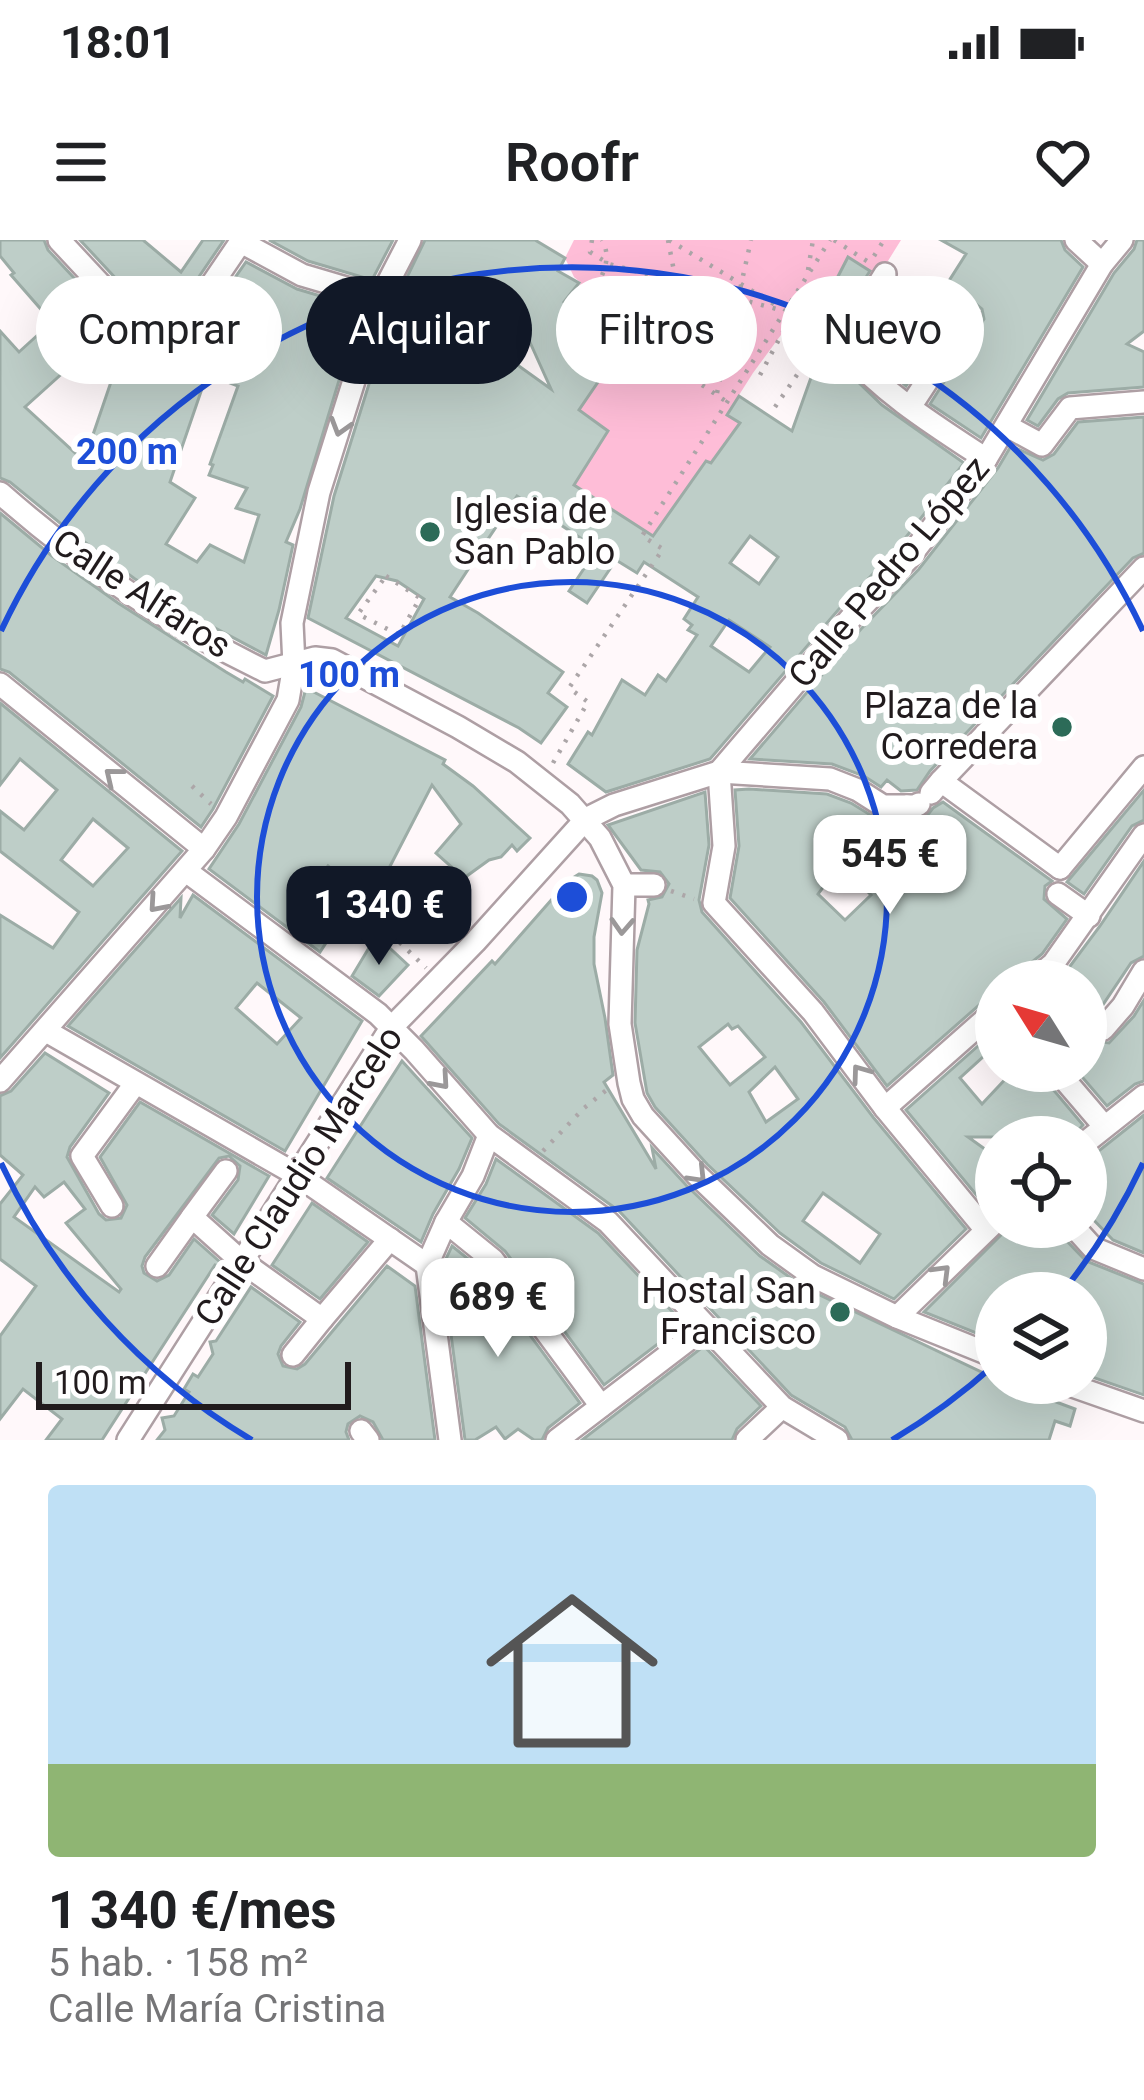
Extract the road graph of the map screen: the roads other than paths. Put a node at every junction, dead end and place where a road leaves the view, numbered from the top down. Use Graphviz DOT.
graph roads {
  1 [pos="59,240"];
  2 [pos="410,240"];
  3 [pos="1076,240"];
  4 [pos="1122,240"];
  5 [pos="241,241"];
  6 [pos="1102,264"];
  7 [pos="877,268"];
  8 [pos="306,276"];
  9 [pos="391,276"];
  10 [pos="353,384"];
  11 [pos="925,384"];
  12 [pos="1144,402"];
  13 [pos="910,407"];
  14 [pos="1007,426"];
  15 [pos="986,459"];
  16 [pos="0,493"];
  17 [pos="1144,568"];
  18 [pos="294,665"];
  19 [pos="0,684"];
  20 [pos="719,772"];
  21 [pos="1140,780"];
  22 [pos="925,796"];
  23 [pos="586,820"];
  24 [pos="1144,835"];
  25 [pos="204,849"];
  26 [pos="186,871"];
  27 [pos="862,880"];
  28 [pos="1059,883"];
  29 [pos="624,885"];
  30 [pos="654,885"];
  31 [pos="1089,916"];
  32 [pos="1057,960"];
  33 [pos="1144,971"];
  34 [pos="1107,1025"];
  35 [pos="391,1028"];
  36 [pos="975,1029"];
  37 [pos="46,1031"];
  38 [pos="0,1081"];
  39 [pos="136,1084"];
  40 [pos="1075,1092"];
  41 [pos="1144,1096"];
  42 [pos="886,1108"];
  43 [pos="1095,1116"];
  44 [pos="1107,1124"];
  45 [pos="489,1135"];
  46 [pos="245,1145"];
  47 [pos="296,1175"];
  48 [pos="112,1206"];
  49 [pos="975,1207"];
  50 [pos="192,1217"];
  51 [pos="446,1222"];
  52 [pos="390,1239"];
  53 [pos="975,1241"];
  54 [pos="1093,1248"];
  55 [pos="242,1261"];
  56 [pos="427,1265"];
  57 [pos="157,1266"];
  58 [pos="1144,1269"];
  59 [pos="897,1317"];
  60 [pos="322,1319"];
  61 [pos="705,1327"];
  62 [pos="975,1349"];
  63 [pos="293,1355"];
  64 [pos="1107,1398"];
  65 [pos="601,1406"];
  66 [pos="782,1408"];
  67 [pos="1144,1411"];
  68 [pos="128,1440"];
  69 [pos="450,1440"];
  70 [pos="557,1440"];
  71 [pos="747,1440"];
  72 [pos="837,1440"];
  1 -- 5 [label="street"];
  2 -- 9 [label="street"];
  3 -- 6 [label="street"];
  4 -- 6 [label="street, Calle Pedro López"];
  5 -- 8 [label="street"];
  6 -- 14 [label="street, Calle Pedro López"];
  7 -- 13 [label="street"];
  10 -- 18 [label="street, one-way"];
  11 -- 13 [label="street"];
  12 -- 14 [label="street"];
  13 -- 15 [label="street"];
  14 -- 15 [label="street, Calle Pedro López"];
  15 -- 20 [label="street, Calle Pedro López"];
  16 -- 18 [label="street, Calle Alfaros"];
  17 -- 22 [label="street"];
  18 -- 23 [label="street, Calle Alfaros"];
  18 -- 25 [label="street"];
  25 -- 19 [label="street, one-way"];
  20 -- 22 [label="street"];
  20 -- 23 [label="street"];
  42 -- 20 [label="street, one-way"];
  21 -- 28 [label="street"];
  22 -- 27 [label="street"];
  22 -- 28 [label="street"];
  23 -- 29 [label="street, Calle Alfaros"];
  23 -- 35 [label="street, Calle Claudio Marcelo"];
  24 -- 31 [label="street"];
  25 -- 26 [label="street"];
  26 -- 35 [label="street"];
  26 -- 37 [label="street, one-way"];
  28 -- 31 [label="street"];
  29 -- 30 [label="street"];
  29 -- 59 [label="street, one-way"];
  31 -- 32 [label="street"];
  33 -- 34 [label="street"];
  35 -- 45 [label="street, one-way"];
  35 -- 47 [label="street, Calle Claudio Marcelo"];
  36 -- 42 [label="street"];
  37 -- 38 [label="street"];
  37 -- 39 [label="street"];
  39 -- 46 [label="street"];
  39 -- 48 [label="street"];
  40 -- 43 [label="street"];
  41 -- 44 [label="street"];
  42 -- 49 [label="street"];
  45 -- 51 [label="street"];
  45 -- 61 [label="street"];
  46 -- 47 [label="street"];
  46 -- 50 [label="street"];
  47 -- 52 [label="street"];
  47 -- 55 [label="street, Calle Claudio Marcelo"];
  50 -- 55 [label="street"];
  50 -- 57 [label="street"];
  51 -- 56 [label="street"];
  51 -- 65 [label="street"];
  52 -- 56 [label="street"];
  52 -- 60 [label="street"];
  59 -- 53 [label="street, one-way"];
  54 -- 58 [label="street"];
  55 -- 60 [label="street"];
  55 -- 68 [label="street, Calle Claudio Marcelo"];
  56 -- 69 [label="street"];
  59 -- 62 [label="street"];
  60 -- 63 [label="street"];
  61 -- 65 [label="street"];
  61 -- 66 [label="street"];
  64 -- 67 [label="street"];
  65 -- 70 [label="street"];
  66 -- 71 [label="street"];
  66 -- 72 [label="street"];
}
